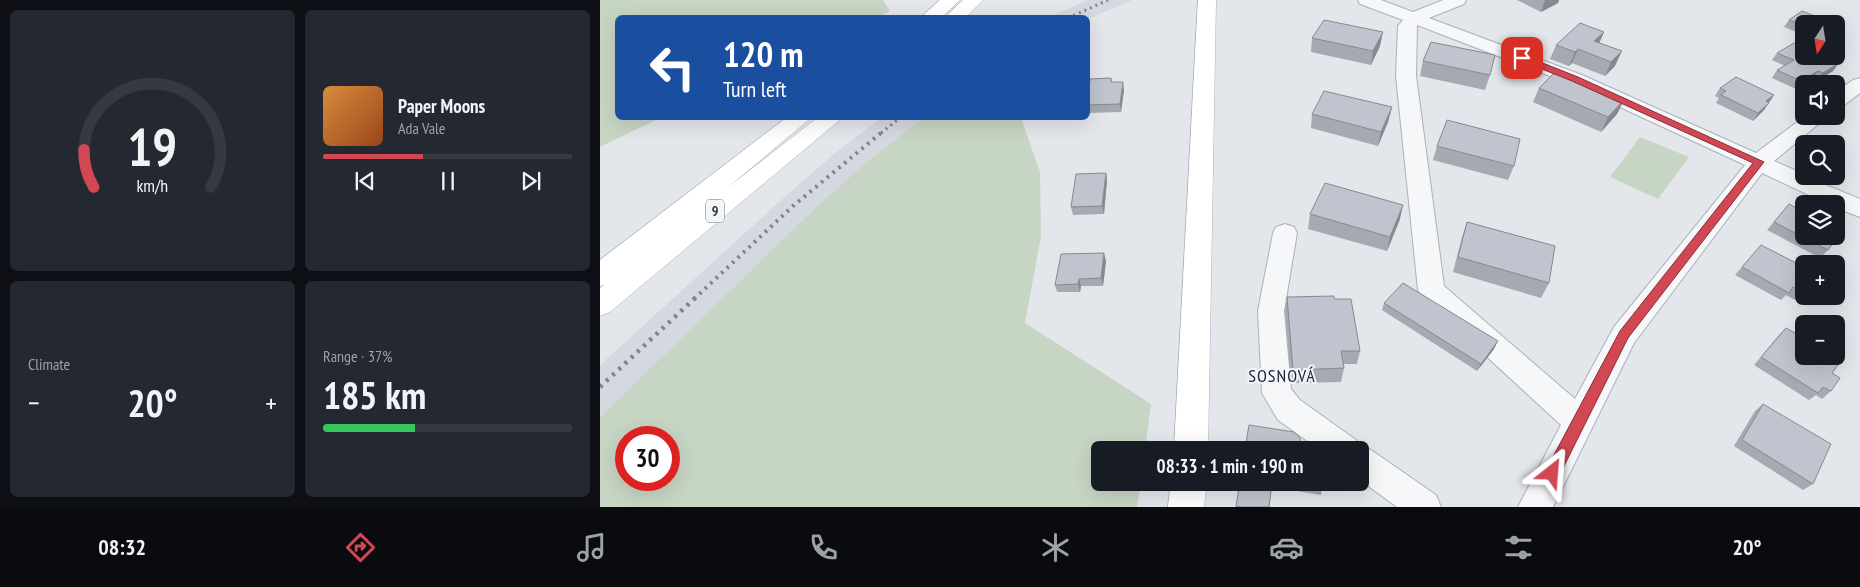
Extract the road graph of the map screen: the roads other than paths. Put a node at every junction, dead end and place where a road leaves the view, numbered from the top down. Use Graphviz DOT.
graph roads {
  1 [pos="951,0"];
  2 [pos="974,0"];
  3 [pos="1207,0"];
  4 [pos="1366,0"];
  5 [pos="1458,0"];
  6 [pos="932,15"];
  7 [pos="956,15"];
  8 [pos="1415,17"];
  9 [pos="1860,84"];
  10 [pos="1845,95"];
  11 [pos="797,120"];
  12 [pos="829,120"];
  13 [pos="1806,125"];
  14 [pos="1759,162"];
  15 [pos="1860,209"];
  16 [pos="1284,232"];
  17 [pos="600,275"];
  18 [pos="600,304"];
  19 [pos="1579,421"];
  20 [pos="1190,441"];
  21 [pos="1332,441"];
  22 [pos="1369,467"];
  23 [pos="1188,491"];
  24 [pos="1186,507"];
  25 [pos="1424,507"];
  26 [pos="1535,507"];
  1 -- 6 [label="street"];
  2 -- 7 [label="street"];
  3 -- 20 [label="street"];
  4 -- 8 [label="street"];
  5 -- 8 [label="street"];
  8 -- 14 [label="street"];
  8 -- 19 [label="street"];
  9 -- 10 [label="street"];
  11 -- 17 [label="street, 9"];
  12 -- 18 [label="street, 9"];
  13 -- 14 [label="street"];
  14 -- 15 [label="street"];
  14 -- 19 [label="street"];
  16 -- 21 [label="street"];
  19 -- 26 [label="street"];
  22 -- 25 [label="street"];
  23 -- 24 [label="street"];
}
